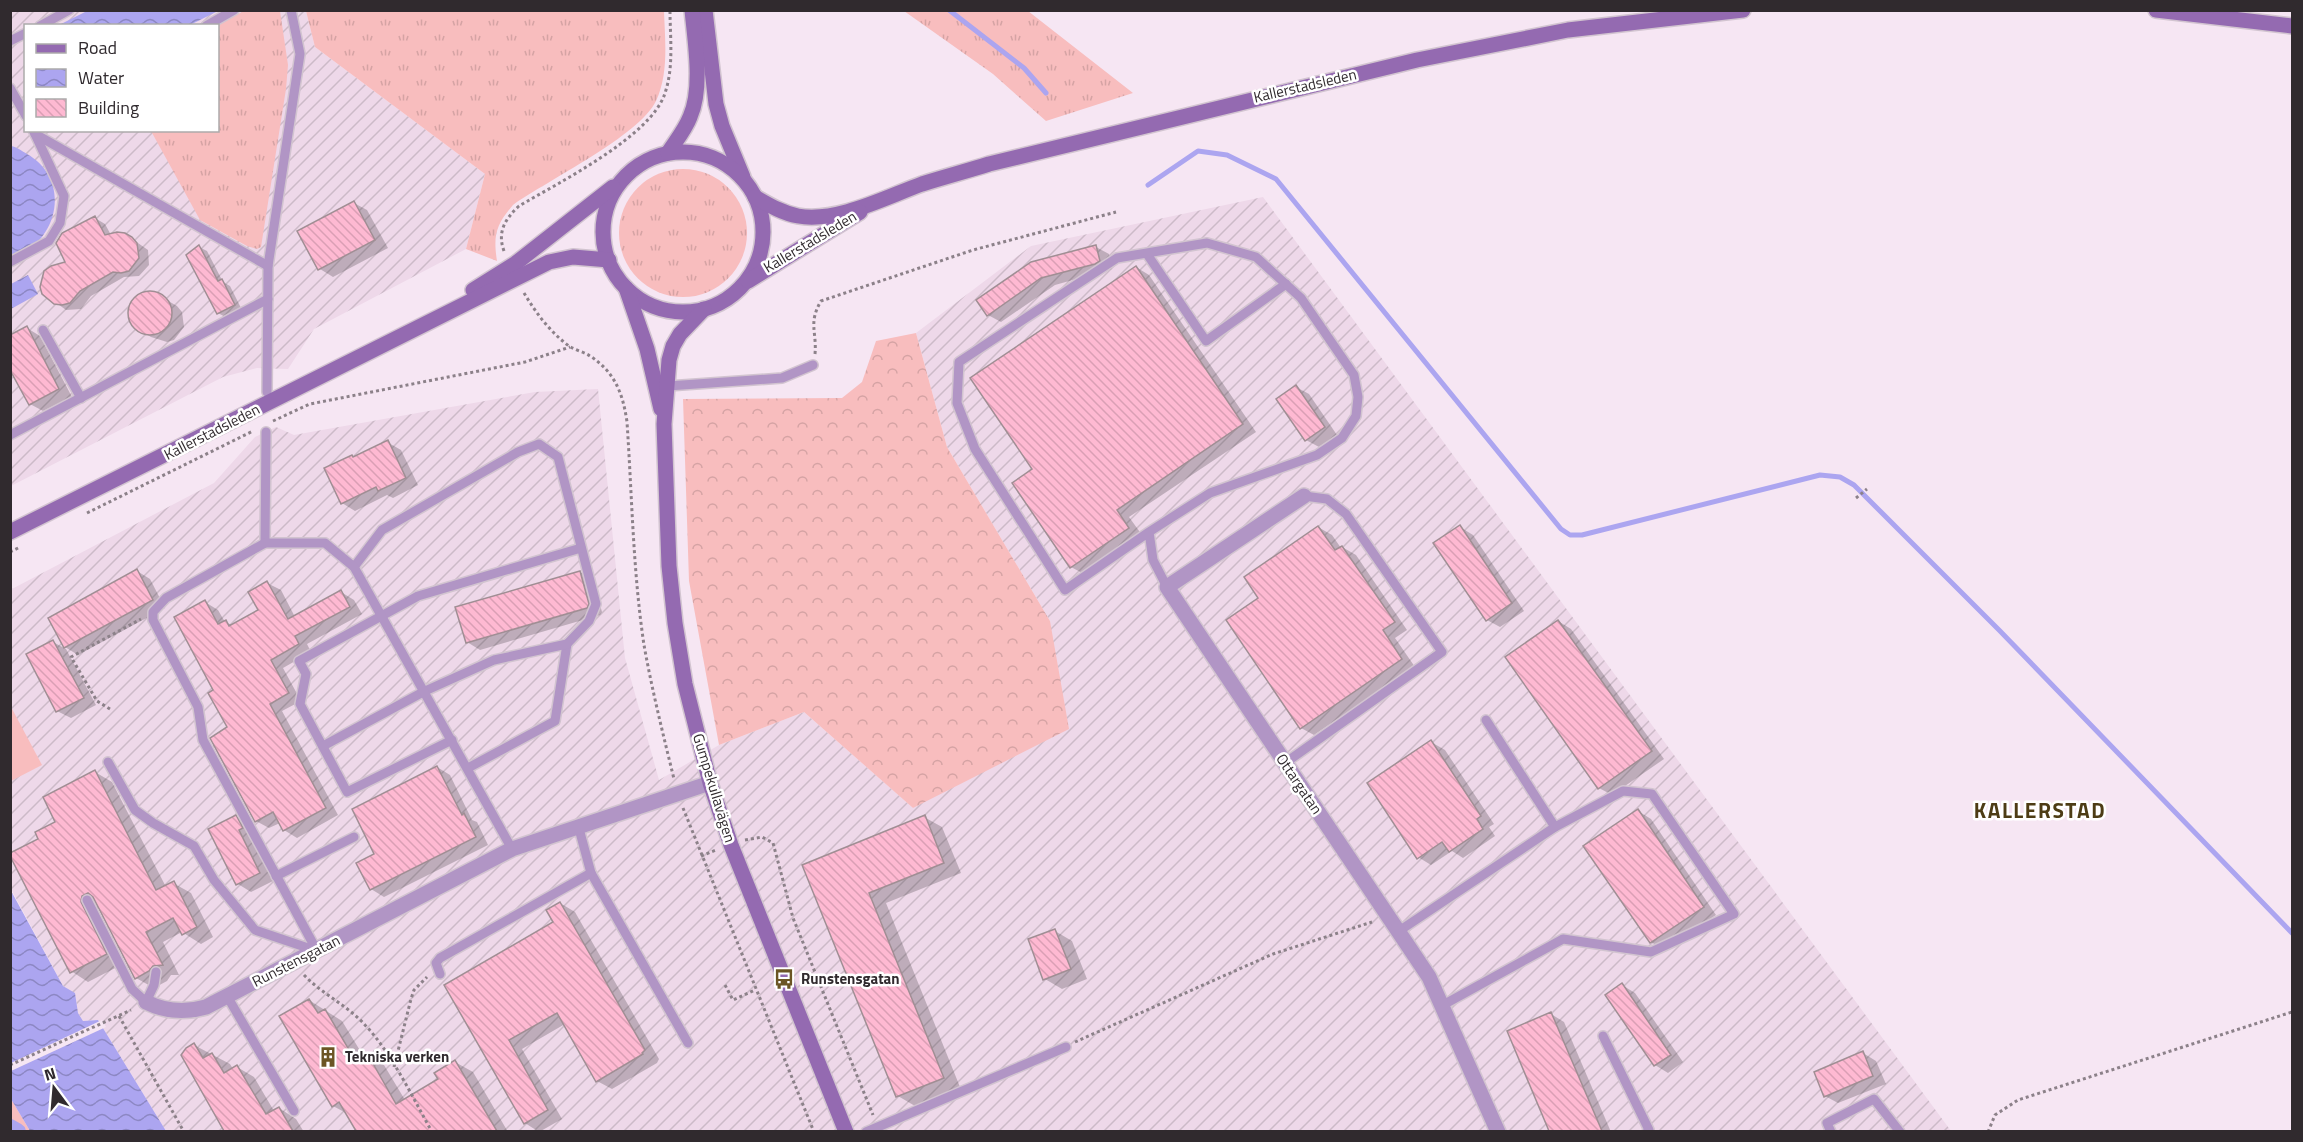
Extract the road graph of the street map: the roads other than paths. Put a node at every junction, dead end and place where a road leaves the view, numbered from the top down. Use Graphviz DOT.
graph roads {
  1 [pos="69,10"];
  2 [pos="234,10"];
  3 [pos="291,10"];
  4 [pos="692,10"];
  5 [pos="705,10"];
  6 [pos="1743,10"];
  7 [pos="2157,10"];
  8 [pos="44,24"];
  9 [pos="210,24"];
  10 [pos="2292,26"];
  11 [pos="24,34"];
  12 [pos="10,41"];
  13 [pos="10,88"];
  14 [pos="24,112"];
  15 [pos="34,132"];
  16 [pos="668,153"];
  17 [pos="625,178"];
  18 [pos="744,180"];
  19 [pos="755,197"];
  20 [pos="876,202"];
  21 [pos="1147,254"];
  22 [pos="609,260"];
  23 [pos="10,262"];
  24 [pos="268,266"];
  25 [pos="745,282"];
  26 [pos="1286,284"];
  27 [pos="625,286"];
  28 [pos="268,299"];
  29 [pos="704,309"];
  30 [pos="412,329"];
  31 [pos="44,330"];
  32 [pos="813,365"];
  33 [pos="668,386"];
  34 [pos="267,392"];
  35 [pos="81,398"];
  36 [pos="664,424"];
  37 [pos="264,427"];
  38 [pos="10,435"];
  39 [pos="1305,496"];
  40 [pos="10,532"];
  41 [pos="1149,532"];
  42 [pos="265,543"];
  43 [pos="581,548"];
  44 [pos="354,567"];
  45 [pos="1167,587"];
  46 [pos="381,615"];
  47 [pos="567,644"];
  48 [pos="425,692"];
  49 [pos="1486,720"];
  50 [pos="452,740"];
  51 [pos="323,746"];
  52 [pos="108,762"];
  53 [pos="1285,763"];
  54 [pos="468,768"];
  55 [pos="710,783"];
  56 [pos="578,825"];
  57 [pos="1555,827"];
  58 [pos="354,837"];
  59 [pos="512,849"];
  60 [pos="591,873"];
  61 [pos="276,876"];
  62 [pos="87,900"];
  63 [pos="1399,931"];
  64 [pos="317,951"];
  65 [pos="156,972"];
  66 [pos="438,972"];
  67 [pos="227,996"];
  68 [pos="146,1002"];
  69 [pos="1443,1005"];
  70 [pos="1603,1036"];
  71 [pos="688,1043"];
  72 [pos="1066,1047"];
  73 [pos="294,1111"];
  74 [pos="846,1131"];
  75 [pos="866,1131"];
  76 [pos="1498,1131"];
  77 [pos="1647,1131"];
  78 [pos="1831,1131"];
  79 [pos="1900,1131"];
  1 -- 8 [label="lane"];
  2 -- 9 [label="lane"];
  3 -- 24 [label="lane"];
  4 -- 16 [label="main road"];
  5 -- 18 [label="main road"];
  6 -- 20 [label="main road, Kallerstadsleden"];
  7 -- 10 [label="main road"];
  11 -- 12 [label="lane"];
  13 -- 14 [label="lane"];
  15 -- 23 [label="lane"];
  15 -- 24 [label="lane"];
  16 -- 17 [label="main road"];
  16 -- 18 [label="main road"];
  17 -- 22 [label="main road"];
  17 -- 30 [label="main road, Kallerstadsleden"];
  18 -- 19 [label="main road"];
  19 -- 20 [label="main road, Kallerstadsleden"];
  19 -- 25 [label="main road"];
  20 -- 25 [label="main road, Kallerstadsleden"];
  21 -- 26 [label="lane"];
  21 -- 26 [label="lane"];
  21 -- 41 [label="lane"];
  22 -- 27 [label="main road"];
  22 -- 30 [label="main road, Kallerstadsleden"];
  24 -- 28 [label="lane"];
  25 -- 29 [label="main road"];
  26 -- 41 [label="lane"];
  27 -- 29 [label="main road"];
  27 -- 36 [label="main road, Gumpekullavägen"];
  28 -- 34 [label="lane"];
  28 -- 35 [label="lane"];
  29 -- 33 [label="main road, Gumpekullavägen"];
  30 -- 40 [label="main road, Kallerstadsleden"];
  31 -- 35 [label="lane"];
  32 -- 33 [label="lane"];
  33 -- 36 [label="main road, Gumpekullavägen"];
  35 -- 38 [label="lane"];
  36 -- 55 [label="main road, Gumpekullavägen"];
  37 -- 42 [label="lane"];
  39 -- 45 [label="street"];
  39 -- 53 [label="lane"];
  41 -- 45 [label="lane"];
  42 -- 44 [label="lane"];
  42 -- 61 [label="lane"];
  43 -- 44 [label="lane"];
  43 -- 46 [label="lane"];
  43 -- 47 [label="lane"];
  44 -- 46 [label="lane"];
  45 -- 53 [label="street, Ottargatan"];
  46 -- 48 [label="lane"];
  46 -- 51 [label="lane"];
  47 -- 48 [label="lane"];
  47 -- 54 [label="lane"];
  48 -- 50 [label="lane"];
  48 -- 51 [label="lane"];
  49 -- 57 [label="lane"];
  50 -- 51 [label="lane"];
  50 -- 54 [label="lane"];
  52 -- 64 [label="lane"];
  53 -- 63 [label="street, Ottargatan"];
  54 -- 59 [label="lane"];
  55 -- 56 [label="street, Runstensgatan"];
  55 -- 74 [label="main road, Gumpekullavägen"];
  56 -- 59 [label="street, Runstensgatan"];
  56 -- 60 [label="lane"];
  57 -- 63 [label="lane"];
  57 -- 69 [label="lane"];
  58 -- 61 [label="lane"];
  59 -- 64 [label="street, Runstensgatan"];
  60 -- 66 [label="lane"];
  60 -- 71 [label="lane"];
  61 -- 64 [label="lane"];
  62 -- 68 [label="lane"];
  63 -- 69 [label="street, Ottargatan"];
  64 -- 67 [label="street, Runstensgatan"];
  65 -- 68 [label="lane"];
  67 -- 68 [label="street, Runstensgatan"];
  67 -- 73 [label="lane"];
  69 -- 76 [label="street, Ottargatan"];
  70 -- 77 [label="lane"];
  72 -- 75 [label="lane"];
  78 -- 79 [label="lane"];
}
